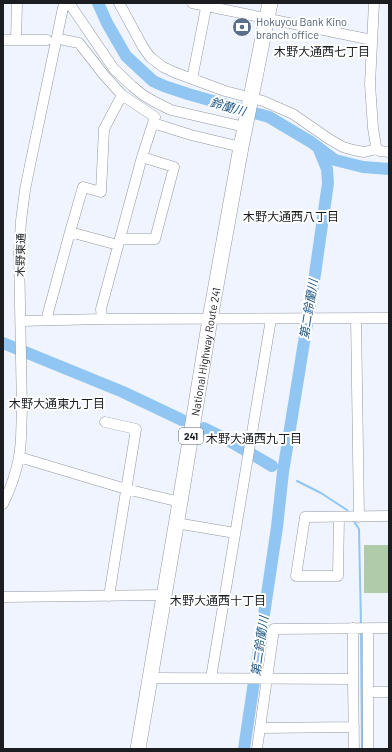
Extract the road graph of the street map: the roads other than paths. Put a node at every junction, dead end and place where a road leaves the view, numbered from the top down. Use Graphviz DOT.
graph roads {
  1 [pos="17,3"];
  2 [pos="64,3"];
  3 [pos="69,3"];
  4 [pos="119,3"];
  5 [pos="192,3"];
  6 [pos="270,3"];
  7 [pos="374,3"];
  8 [pos="206,4"];
  9 [pos="267,19"];
  10 [pos="3,40"];
  11 [pos="16,40"];
  12 [pos="47,40"];
  13 [pos="64,40"];
  14 [pos="372,40"];
  15 [pos="192,79"];
  16 [pos="122,95"];
  17 [pos="250,100"];
  18 [pos="153,123"];
  19 [pos="246,125"];
  20 [pos="241,147"];
  21 [pos="377,149"];
  22 [pos="389,152"];
  23 [pos="142,157"];
  24 [pos="70,232"];
  25 [pos="119,242"];
  26 [pos="356,318"];
  27 [pos="389,318"];
  28 [pos="102,319"];
  29 [pos="210,319"];
  30 [pos="271,319"];
  31 [pos="48,320"];
  32 [pos="21,321"];
  33 [pos="105,422"];
  34 [pos="19,457"];
  35 [pos="126,489"];
  36 [pos="180,502"];
  37 [pos="3,504"];
  38 [pos="389,516"];
  39 [pos="339,517"];
  40 [pos="359,517"];
  41 [pos="176,523"];
  42 [pos="235,533"];
  43 [pos="164,595"];
  44 [pos="110,596"];
  45 [pos="3,597"];
  46 [pos="353,628"];
  47 [pos="389,628"];
  48 [pos="368,629"];
  49 [pos="150,678"];
  50 [pos="211,678"];
  51 [pos="263,678"];
  52 [pos="353,678"];
  53 [pos="368,692"];
  54 [pos="389,692"];
  55 [pos="354,727"];
  56 [pos="260,728"];
  57 [pos="138,749"];
  58 [pos="257,749"];
  59 [pos="354,749"];
  60 [pos="368,749"];
  1 -- 11 [label="street"];
  2 -- 32 [label="street, 木野東通"];
  3 -- 19 [label="street"];
  4 -- 15 [label="street"];
  5 -- 8 [label="street"];
  6 -- 9 [label="highway, National Highway Route 241 / 241"];
  7 -- 14 [label="street"];
  8 -- 9 [label="street"];
  8 -- 15 [label="street"];
  9 -- 14 [label="street"];
  9 -- 17 [label="highway, National Highway Route 241 / 241"];
  10 -- 11 [label="street"];
  11 -- 12 [label="street"];
  13 -- 16 [label="street"];
  14 -- 21 [label="street"];
  15 -- 17 [label="street"];
  16 -- 18 [label="street"];
  16 -- 24 [label="street"];
  17 -- 19 [label="highway, National Highway Route 241 / 241"];
  17 -- 21 [label="street"];
  18 -- 20 [label="street"];
  18 -- 23 [label="street"];
  19 -- 20 [label="highway, National Highway Route 241 / 241"];
  20 -- 29 [label="highway, National Highway Route 241 / 241"];
  21 -- 22 [label="street"];
  23 -- 25 [label="street"];
  23 -- 25 [label="street"];
  24 -- 25 [label="street"];
  24 -- 31 [label="street"];
  25 -- 28 [label="street"];
  26 -- 27 [label="street"];
  26 -- 30 [label="street"];
  26 -- 40 [label="street"];
  28 -- 29 [label="street"];
  28 -- 31 [label="street"];
  29 -- 30 [label="street"];
  29 -- 36 [label="highway, National Highway Route 241 / 241"];
  30 -- 42 [label="street"];
  31 -- 32 [label="street"];
  32 -- 34 [label="street, 木野東通"];
  33 -- 35 [label="street"];
  34 -- 35 [label="street"];
  34 -- 37 [label="street, 木野東通"];
  35 -- 36 [label="street"];
  35 -- 44 [label="street"];
  36 -- 41 [label="highway, National Highway Route 241 / 241"];
  38 -- 40 [label="street"];
  39 -- 39 [label="street"];
  39 -- 40 [label="street"];
  41 -- 42 [label="street"];
  41 -- 43 [label="highway, National Highway Route 241 / 241"];
  42 -- 50 [label="street"];
  43 -- 44 [label="street"];
  43 -- 49 [label="highway, National Highway Route 241 / 241"];
  44 -- 45 [label="street"];
  46 -- 48 [label="street"];
  46 -- 51 [label="street"];
  46 -- 52 [label="street"];
  47 -- 48 [label="street"];
  48 -- 53 [label="street"];
  49 -- 50 [label="street"];
  49 -- 57 [label="highway, National Highway Route 241 / 241"];
  50 -- 51 [label="street"];
  51 -- 52 [label="street"];
  51 -- 56 [label="street"];
  52 -- 55 [label="street"];
  53 -- 54 [label="street"];
  53 -- 60 [label="street"];
  55 -- 56 [label="street"];
  55 -- 59 [label="street"];
  56 -- 58 [label="street"];
}
